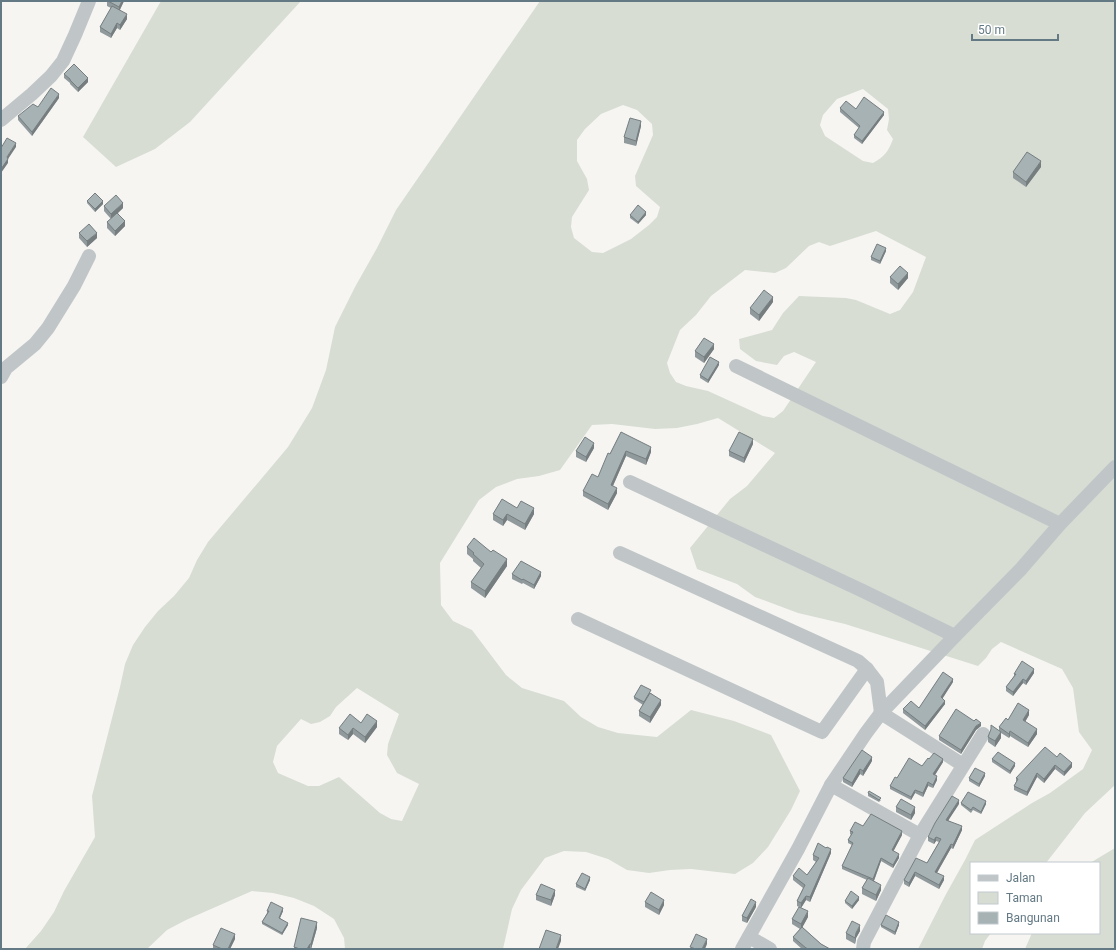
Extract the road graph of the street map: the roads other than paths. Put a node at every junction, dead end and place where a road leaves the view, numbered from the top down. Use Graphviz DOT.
graph roads {
  1 [pos="89,1"];
  2 [pos="1,120"];
  3 [pos="89,256"];
  4 [pos="736,366"];
  5 [pos="1,377"];
  6 [pos="1115,467"];
  7 [pos="630,482"];
  8 [pos="1060,524"];
  9 [pos="620,552"];
  10 [pos="578,619"];
  11 [pos="955,636"];
  12 [pos="867,669"];
  13 [pos="882,713"];
  14 [pos="982,734"];
  15 [pos="963,765"];
  16 [pos="831,785"];
  17 [pos="920,835"];
  18 [pos="746,943"];
  19 [pos="770,949"];
  20 [pos="863,949"];
  1 -- 2 [label="street"];
  3 -- 5 [label="street"];
  4 -- 8 [label="street"];
  6 -- 8 [label="street"];
  7 -- 11 [label="street"];
  8 -- 11 [label="street"];
  9 -- 12 [label="street"];
  10 -- 12 [label="street"];
  11 -- 13 [label="street"];
  12 -- 13 [label="street"];
  13 -- 15 [label="street"];
  13 -- 16 [label="street"];
  14 -- 15 [label="street"];
  15 -- 17 [label="street"];
  16 -- 17 [label="street"];
  16 -- 18 [label="street"];
  17 -- 20 [label="street"];
  18 -- 19 [label="street"];
}
